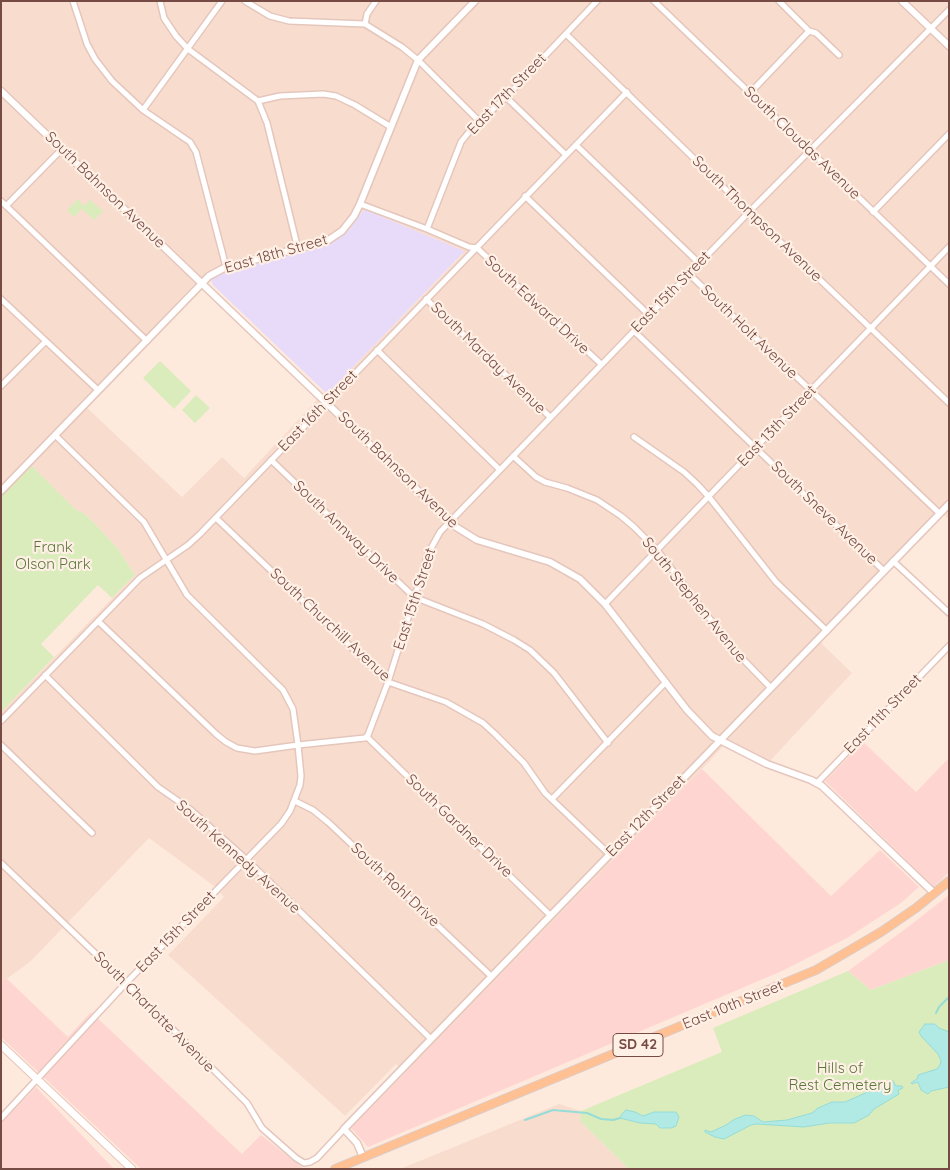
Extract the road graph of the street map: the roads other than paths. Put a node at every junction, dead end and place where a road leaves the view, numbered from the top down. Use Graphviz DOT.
graph roads {
  1 [pos="74,1"];
  2 [pos="160,1"];
  3 [pos="222,1"];
  4 [pos="245,1"];
  5 [pos="376,1"];
  6 [pos="475,1"];
  7 [pos="597,1"];
  8 [pos="654,1"];
  9 [pos="778,1"];
  10 [pos="902,1"];
  11 [pos="949,10"];
  12 [pos="365,24"];
  13 [pos="930,28"];
  14 [pos="809,31"];
  15 [pos="566,34"];
  16 [pos="949,46"];
  17 [pos="188,49"];
  18 [pos="839,55"];
  19 [pos="418,60"];
  20 [pos="1,91"];
  21 [pos="626,92"];
  22 [pos="750,92"];
  23 [pos="506,97"];
  24 [pos="258,101"];
  25 [pos="143,110"];
  26 [pos="480,122"];
  27 [pos="391,127"];
  28 [pos="949,134"];
  29 [pos="576,145"];
  30 [pos="62,149"];
  31 [pos="810,151"];
  32 [pos="566,155"];
  33 [pos="525,196"];
  34 [pos="1,201"];
  35 [pos="360,204"];
  36 [pos="6,206"];
  37 [pos="749,212"];
  38 [pos="873,212"];
  39 [pos="427,229"];
  40 [pos="949,247"];
  41 [pos="298,248"];
  42 [pos="476,248"];
  43 [pos="699,264"];
  44 [pos="226,267"];
  45 [pos="930,267"];
  46 [pos="689,274"];
  47 [pos="201,283"];
  48 [pos="949,284"];
  49 [pos="1,299"];
  50 [pos="426,299"];
  51 [pos="650,315"];
  52 [pos="871,328"];
  53 [pos="634,331"];
  54 [pos="146,341"];
  55 [pos="45,342"];
  56 [pos="378,350"];
  57 [pos="601,364"];
  58 [pos="1,386"];
  59 [pos="98,390"];
  60 [pos="811,392"];
  61 [pos="327,402"];
  62 [pos="949,402"];
  63 [pos="550,417"];
  64 [pos="55,435"];
  65 [pos="634,437"];
  66 [pos="756,448"];
  67 [pos="514,456"];
  68 [pos="271,460"];
  69 [pos="500,470"];
  70 [pos="1,491"];
  71 [pos="709,497"];
  72 [pos="949,504"];
  73 [pos="940,513"];
  74 [pos="216,518"];
  75 [pos="451,521"];
  76 [pos="657,550"];
  77 [pos="167,560"];
  78 [pos="893,561"];
  79 [pos="884,571"];
  80 [pos="414,597"];
  81 [pos="605,604"];
  82 [pos="949,613"];
  83 [pos="98,621"];
  84 [pos="827,631"];
  85 [pos="949,646"];
  86 [pos="45,675"];
  87 [pos="388,682"];
  88 [pos="666,682"];
  89 [pos="771,688"];
  90 [pos="1,720"];
  91 [pos="367,737"];
  92 [pos="720,741"];
  93 [pos="608,743"];
  94 [pos="298,745"];
  95 [pos="1,746"];
  96 [pos="817,783"];
  97 [pos="552,800"];
  98 [pos="295,801"];
  99 [pos="92,834"];
  100 [pos="609,854"];
  101 [pos="246,860"];
  102 [pos="1,863"];
  103 [pos="949,881"];
  104 [pos="934,893"];
  105 [pos="550,915"];
  106 [pos="491,976"];
  107 [pos="126,983"];
  108 [pos="431,1039"];
  109 [pos="1,1045"];
  110 [pos="38,1078"];
  111 [pos="1,1118"];
  112 [pos="344,1129"];
  113 [pos="362,1157"];
  114 [pos="304,1163"];
  115 [pos="132,1169"];
  116 [pos="335,1169"];
  1 -- 25 [label="street"];
  2 -- 17 [label="street"];
  3 -- 17 [label="street"];
  4 -- 12 [label="street"];
  5 -- 12 [label="street"];
  6 -- 19 [label="street, East 18th Street"];
  7 -- 15 [label="street, East 17th Street"];
  8 -- 22 [label="street, South Cloudas Avenue"];
  9 -- 14 [label="street"];
  10 -- 13 [label="street"];
  11 -- 13 [label="street, East 15th Street"];
  12 -- 19 [label="street"];
  13 -- 16 [label="street"];
  13 -- 31 [label="street, East 15th Street"];
  14 -- 18 [label="street"];
  14 -- 22 [label="street"];
  15 -- 21 [label="street, South Thompson Avenue"];
  15 -- 23 [label="street, East 17th Street"];
  17 -- 24 [label="street"];
  17 -- 25 [label="street"];
  19 -- 26 [label="street"];
  19 -- 27 [label="street, East 18th Street"];
  20 -- 30 [label="street, South Bahnson Avenue"];
  21 -- 29 [label="street, East 16th Street"];
  21 -- 37 [label="street, South Thompson Avenue"];
  22 -- 31 [label="street, South Cloudas Avenue"];
  23 -- 26 [label="street, East 17th Street"];
  23 -- 32 [label="street"];
  24 -- 27 [label="street"];
  24 -- 41 [label="street"];
  25 -- 44 [label="street"];
  26 -- 39 [label="street, East 17th Street"];
  27 -- 35 [label="street, East 18th Street"];
  28 -- 38 [label="street"];
  29 -- 32 [label="street, East 16th Street"];
  29 -- 43 [label="street, South Holt Avenue"];
  30 -- 36 [label="street"];
  30 -- 47 [label="street, South Bahnson Avenue"];
  31 -- 37 [label="street, East 15th Street"];
  31 -- 38 [label="street, South Cloudas Avenue"];
  32 -- 33 [label="street, East 16th Street"];
  33 -- 42 [label="street, East 16th Street"];
  33 -- 51 [label="street"];
  34 -- 36 [label="street"];
  35 -- 39 [label="street, South Edward Drive"];
  35 -- 41 [label="street, East 18th Street"];
  36 -- 54 [label="street"];
  37 -- 43 [label="street, East 15th Street"];
  37 -- 52 [label="street, South Thompson Avenue"];
  38 -- 45 [label="street, South Cloudas Avenue"];
  39 -- 42 [label="street, South Edward Drive"];
  40 -- 45 [label="street, East 13th Street"];
  41 -- 44 [label="street, East 18th Street"];
  42 -- 50 [label="street, East 16th Street"];
  42 -- 57 [label="street, South Edward Drive"];
  43 -- 46 [label="street, East 15th Street"];
  44 -- 47 [label="street, East 18th Street"];
  45 -- 48 [label="street, South Cloudas Avenue"];
  45 -- 52 [label="street, East 13th Street"];
  46 -- 51 [label="street, East 15th Street"];
  46 -- 60 [label="street, South Holt Avenue"];
  47 -- 54 [label="street, East 18th Street"];
  47 -- 61 [label="street, South Bahnson Avenue"];
  49 -- 55 [label="street"];
  50 -- 56 [label="street, East 16th Street"];
  50 -- 63 [label="street, South Marday Avenue"];
  51 -- 53 [label="street, East 15th Street"];
  52 -- 60 [label="street, East 13th Street"];
  52 -- 62 [label="street, South Thompson Avenue"];
  53 -- 57 [label="street, East 15th Street"];
  53 -- 66 [label="street, South Sneve Avenue"];
  54 -- 59 [label="street, East 18th Street"];
  55 -- 58 [label="street"];
  55 -- 59 [label="street"];
  56 -- 61 [label="street, East 16th Street"];
  56 -- 69 [label="street"];
  57 -- 63 [label="street, East 15th Street"];
  59 -- 64 [label="street, East 18th Street"];
  60 -- 66 [label="street, East 13th Street"];
  60 -- 73 [label="street, South Holt Avenue"];
  61 -- 68 [label="street, East 16th Street"];
  61 -- 75 [label="street, South Bahnson Avenue"];
  63 -- 67 [label="street, East 15th Street"];
  64 -- 70 [label="street, East 18th Street"];
  64 -- 77 [label="street, East 15th Street"];
  65 -- 71 [label="street"];
  66 -- 71 [label="street, East 13th Street"];
  66 -- 79 [label="street, South Sneve Avenue"];
  67 -- 69 [label="street, East 15th Street"];
  67 -- 76 [label="street, South Stephen Avenue"];
  68 -- 74 [label="street, East 16th Street"];
  68 -- 80 [label="street, South Annway Drive"];
  69 -- 75 [label="street, East 15th Street"];
  71 -- 76 [label="street, East 13th Street"];
  71 -- 84 [label="street"];
  72 -- 73 [label="street, East 12th Street"];
  73 -- 78 [label="street, East 12th Street"];
  74 -- 77 [label="street, East 16th Street"];
  74 -- 87 [label="street, South Churchill Avenue"];
  75 -- 80 [label="street, East 15th Street"];
  75 -- 81 [label="street, South Bahnson Avenue"];
  76 -- 81 [label="street, East 13th Street"];
  76 -- 89 [label="street, South Stephen Avenue"];
  77 -- 83 [label="street, East 16th Street"];
  77 -- 94 [label="street, East 15th Street"];
  78 -- 79 [label="street, East 12th Street"];
  78 -- 82 [label="street, South Sneve Avenue"];
  79 -- 84 [label="street, East 12th Street"];
  80 -- 87 [label="street, East 15th Street"];
  80 -- 93 [label="street, South Annway Drive"];
  81 -- 88 [label="street, South Bahnson Avenue"];
  83 -- 86 [label="street, East 16th Street"];
  83 -- 94 [label="street"];
  84 -- 89 [label="street, East 12th Street"];
  85 -- 96 [label="street, East 11th Street"];
  86 -- 90 [label="street, East 16th Street"];
  86 -- 101 [label="street, South Kennedy Avenue"];
  87 -- 91 [label="street, East 15th Street"];
  87 -- 97 [label="street, South Churchill Avenue"];
  88 -- 92 [label="street, South Bahnson Avenue"];
  88 -- 93 [label="street"];
  89 -- 92 [label="street, East 12th Street"];
  91 -- 94 [label="street"];
  91 -- 105 [label="street, South Gardner Drive"];
  92 -- 96 [label="street, South Bahnson Avenue"];
  92 -- 100 [label="street, East 12th Street"];
  93 -- 97 [label="street"];
  94 -- 98 [label="street, East 15th Street"];
  95 -- 99 [label="street"];
  96 -- 104 [label="street, South Bahnson Avenue"];
  97 -- 100 [label="street, South Churchill Avenue"];
  98 -- 101 [label="street, East 15th Street"];
  98 -- 106 [label="street, South Rohl Drive"];
  100 -- 105 [label="street, East 12th Street"];
  101 -- 107 [label="street, East 15th Street"];
  101 -- 108 [label="street, South Kennedy Avenue"];
  102 -- 107 [label="street, South Charlotte Avenue"];
  103 -- 104 [label="main road, East 10th Street / SD 42"];
  104 -- 113 [label="main road, East 10th Street / SD 42"];
  105 -- 106 [label="street, East 12th Street"];
  106 -- 108 [label="street, East 12th Street"];
  107 -- 110 [label="street, East 15th Street"];
  107 -- 114 [label="street, South Charlotte Avenue"];
  108 -- 112 [label="street, East 12th Street"];
  109 -- 110 [label="main road"];
  110 -- 111 [label="street, East 15th Street"];
  110 -- 115 [label="main road"];
  112 -- 113 [label="street"];
  112 -- 114 [label="street, East 12th Street"];
  113 -- 116 [label="main road, East 10th Street / SD 42"];
}
